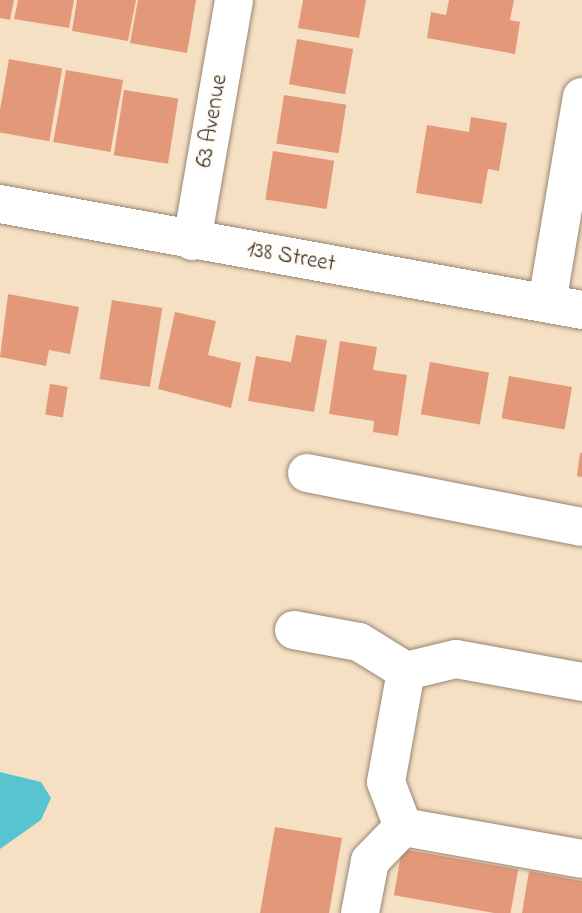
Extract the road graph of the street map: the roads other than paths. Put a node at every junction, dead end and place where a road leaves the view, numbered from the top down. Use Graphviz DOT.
graph roads {
  1 [pos="234,0"];
  2 [pos="582,97"];
  3 [pos="0,204"];
  4 [pos="192,241"];
  5 [pos="564,306"];
  6 [pos="307,473"];
  7 [pos="582,527"];
  8 [pos="294,630"];
  9 [pos="406,671"];
  10 [pos="582,682"];
  11 [pos="403,827"];
  12 [pos="582,859"];
  13 [pos="360,913"];
  1 -- 4 [label="street, 63 Avenue"];
  2 -- 5 [label="street"];
  3 -- 4 [label="street, 138 Street"];
  4 -- 5 [label="street, 138 Street"];
  6 -- 7 [label="street"];
  8 -- 9 [label="street"];
  9 -- 10 [label="street"];
  9 -- 11 [label="street"];
  11 -- 12 [label="street"];
  11 -- 13 [label="street"];
}
